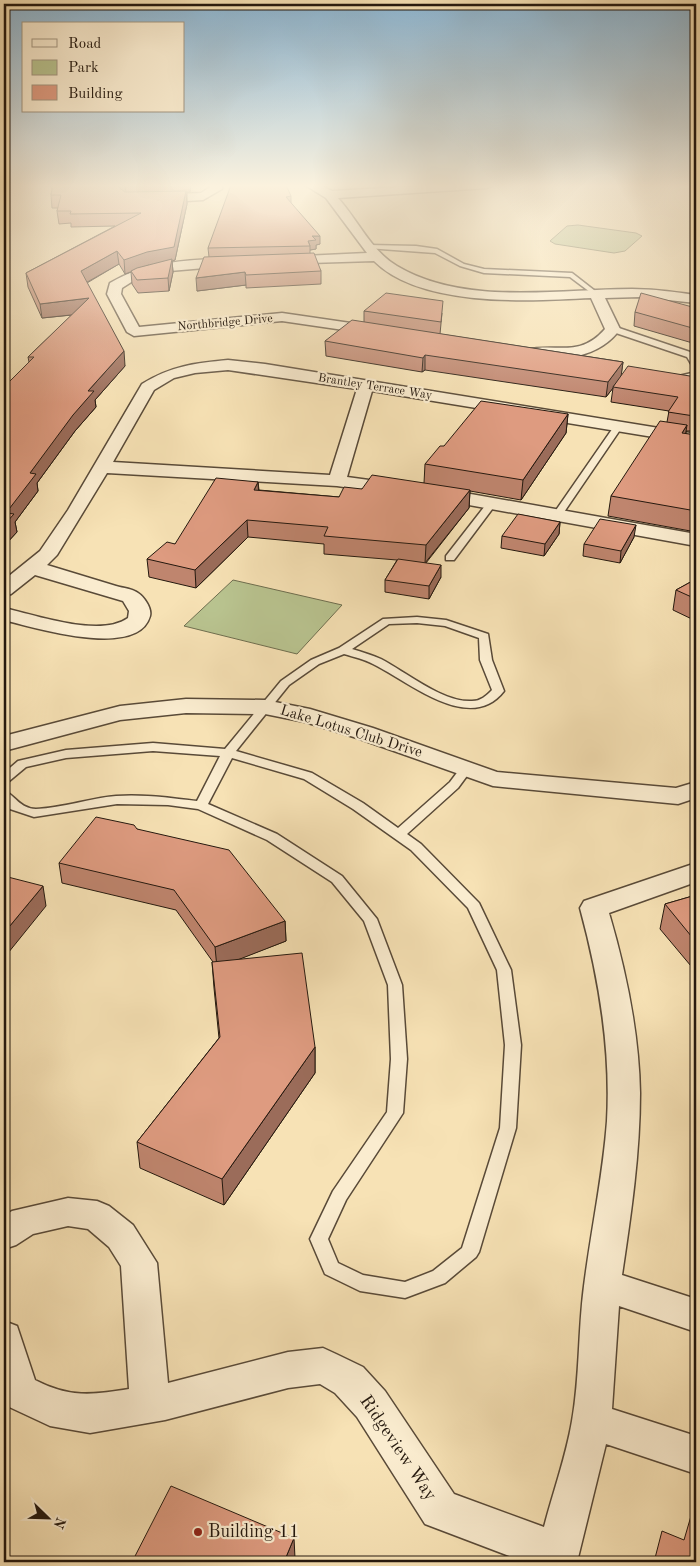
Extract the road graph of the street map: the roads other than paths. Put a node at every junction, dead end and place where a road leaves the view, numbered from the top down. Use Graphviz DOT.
graph roads {
  1 [pos="303,258"];
  2 [pos="380,258"];
  3 [pos="450,258"];
  4 [pos="251,261"];
  5 [pos="270,261"];
  6 [pos="596,294"];
  7 [pos="696,299"];
  8 [pos="613,329"];
  9 [pos="389,332"];
  10 [pos="514,352"];
  11 [pos="570,353"];
  12 [pos="585,358"];
  13 [pos="696,365"];
  14 [pos="696,374"];
  15 [pos="668,377"];
  16 [pos="366,386"];
  17 [pos="618,427"];
  18 [pos="696,439"];
  19 [pos="101,467"];
  20 [pos="337,481"];
  21 [pos="492,504"];
  22 [pos="557,516"];
  23 [pos="696,540"];
  24 [pos="450,558"];
  25 [pos="32,567"];
  26 [pos="4,590"];
  27 [pos="4,614"];
  28 [pos="342,650"];
  29 [pos="265,707"];
  30 [pos="4,744"];
  31 [pos="228,753"];
  32 [pos="466,769"];
  33 [pos="4,779"];
  34 [pos="696,790"];
  35 [pos="4,795"];
  36 [pos="201,806"];
  37 [pos="398,835"];
  38 [pos="696,872"];
  39 [pos="4,1234"];
  40 [pos="602,1286"];
  41 [pos="696,1316"];
  42 [pos="4,1338"];
  43 [pos="150,1405"];
  44 [pos="592,1421"];
  45 [pos="696,1455"];
  46 [pos="558,1558"];
  1 -- 5 [label="street"];
  2 -- 6 [label="street"];
  3 -- 6 [label="lane"];
  4 -- 9 [label="street, Northbridge Drive"];
  6 -- 7 [label="street"];
  6 -- 8 [label="street"];
  8 -- 11 [label="street"];
  8 -- 13 [label="lane"];
  10 -- 11 [label="street"];
  11 -- 12 [label="lane"];
  14 -- 15 [label="lane"];
  16 -- 17 [label="street, Brantley Terrace Way"];
  16 -- 19 [label="street, Brantley Terrace Way"];
  16 -- 20 [label="street"];
  17 -- 18 [label="street, Brantley Terrace Way"];
  17 -- 22 [label="lane"];
  19 -- 20 [label="street"];
  19 -- 25 [label="street, Brantley Terrace Way"];
  20 -- 21 [label="street"];
  21 -- 22 [label="street"];
  21 -- 24 [label="lane"];
  22 -- 23 [label="street"];
  25 -- 26 [label="street, Brantley Terrace Way"];
  25 -- 27 [label="street"];
  28 -- 28 [label="lane"];
  28 -- 29 [label="lane"];
  29 -- 30 [label="street, Lake Lotus Club Drive"];
  29 -- 31 [label="lane"];
  29 -- 32 [label="street, Lake Lotus Club Drive"];
  31 -- 33 [label="lane"];
  31 -- 36 [label="lane"];
  31 -- 37 [label="lane"];
  32 -- 34 [label="street, Lake Lotus Club Drive"];
  32 -- 37 [label="lane"];
  35 -- 36 [label="lane"];
  36 -- 37 [label="lane"];
  38 -- 40 [label="street"];
  39 -- 43 [label="street"];
  40 -- 41 [label="street"];
  40 -- 44 [label="street"];
  42 -- 43 [label="street, Ridgeview Way"];
  43 -- 46 [label="street, Ridgeview Way"];
  44 -- 45 [label="street"];
  44 -- 46 [label="street"];
}
